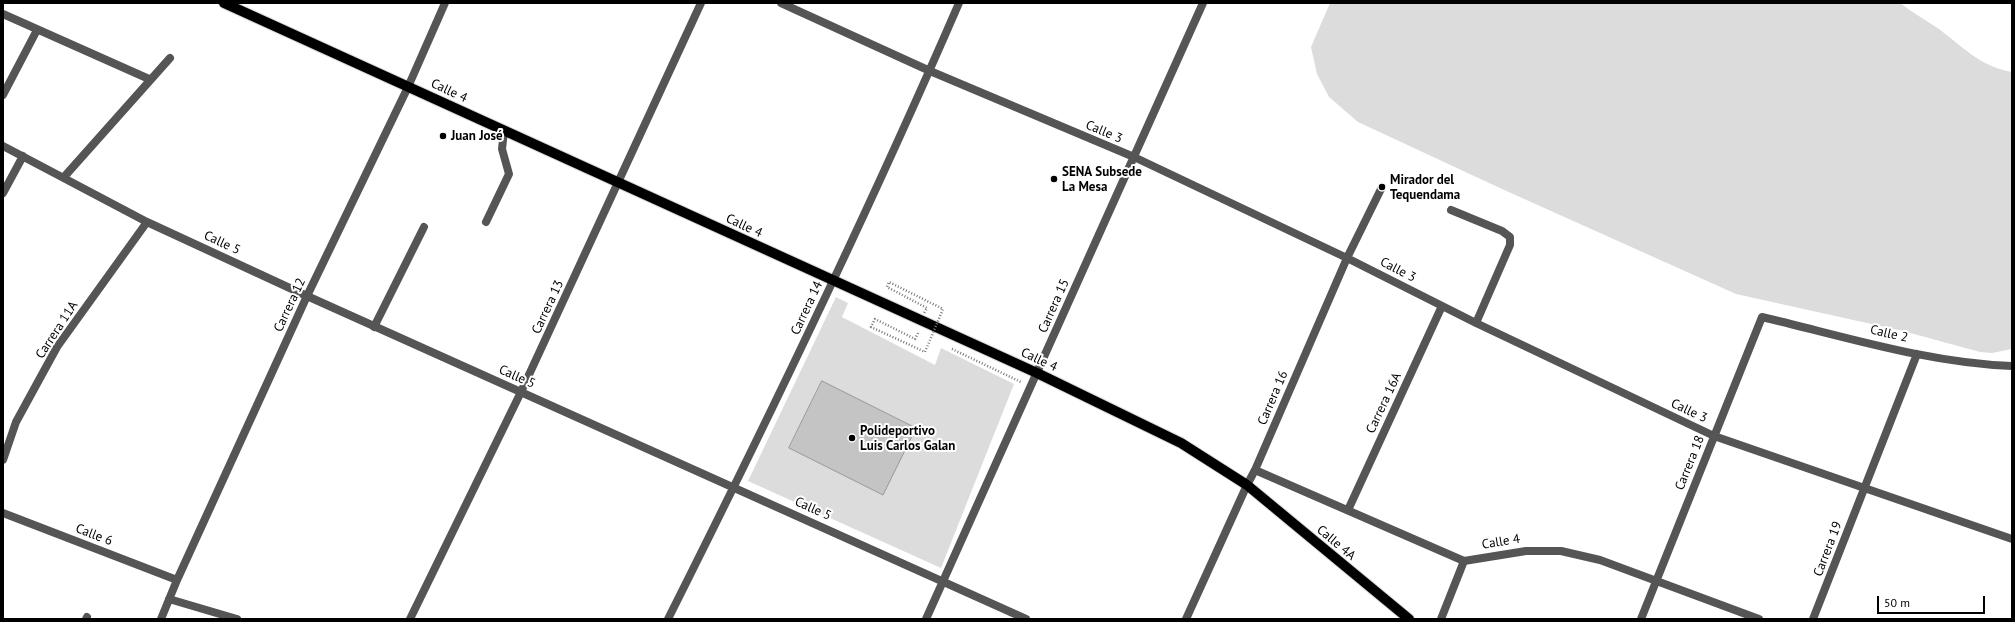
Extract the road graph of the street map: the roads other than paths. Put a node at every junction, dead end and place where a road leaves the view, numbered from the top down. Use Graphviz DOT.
graph roads {
  1 [pos="224,3"];
  2 [pos="445,3"];
  3 [pos="701,3"];
  4 [pos="781,3"];
  5 [pos="959,3"];
  6 [pos="1203,3"];
  7 [pos="3,14"];
  8 [pos="37,30"];
  9 [pos="170,58"];
  10 [pos="930,71"];
  11 [pos="149,79"];
  12 [pos="408,87"];
  13 [pos="3,95"];
  14 [pos="504,131"];
  15 [pos="3,146"];
  16 [pos="23,156"];
  17 [pos="1134,157"];
  18 [pos="64,178"];
  19 [pos="619,183"];
  20 [pos="1382,187"];
  21 [pos="3,193"];
  22 [pos="1451,210"];
  23 [pos="147,222"];
  24 [pos="486,222"];
  25 [pos="424,227"];
  26 [pos="1347,258"];
  27 [pos="833,281"];
  28 [pos="307,296"];
  29 [pos="1442,306"];
  30 [pos="1762,317"];
  31 [pos="1476,323"];
  32 [pos="374,327"];
  33 [pos="1918,354"];
  34 [pos="2012,366"];
  35 [pos="1037,373"];
  36 [pos="521,392"];
  37 [pos="1714,436"];
  38 [pos="3,460"];
  39 [pos="1255,470"];
  40 [pos="1247,485"];
  41 [pos="734,487"];
  42 [pos="1865,488"];
  43 [pos="1348,510"];
  44 [pos="3,513"];
  45 [pos="2012,539"];
  46 [pos="1464,562"];
  47 [pos="177,580"];
  48 [pos="943,581"];
  49 [pos="1656,581"];
  50 [pos="169,599"];
  51 [pos="161,619"];
  52 [pos="237,619"];
  53 [pos="410,619"];
  54 [pos="668,619"];
  55 [pos="926,619"];
  56 [pos="1026,619"];
  57 [pos="1186,619"];
  58 [pos="1409,619"];
  59 [pos="1441,619"];
  60 [pos="1641,619"];
  61 [pos="1759,619"];
  62 [pos="1813,619"];
  1 -- 12 [label="main road, Calle 4"];
  2 -- 12 [label="street, Carrera 12"];
  3 -- 19 [label="street, Carrera 13"];
  4 -- 10 [label="street, Calle 3"];
  5 -- 10 [label="street, Carrera 14"];
  6 -- 17 [label="street, Carrera 15"];
  7 -- 8 [label="street"];
  8 -- 11 [label="street"];
  8 -- 13 [label="street"];
  9 -- 11 [label="street"];
  10 -- 17 [label="street, Calle 3"];
  10 -- 27 [label="street, Carrera 14"];
  11 -- 18 [label="street"];
  12 -- 14 [label="main road, Calle 4"];
  12 -- 28 [label="street, Carrera 12"];
  14 -- 19 [label="main road, Calle 4"];
  14 -- 24 [label="street"];
  15 -- 16 [label="street, Calle 5"];
  16 -- 18 [label="street, Calle 5"];
  16 -- 21 [label="street"];
  17 -- 26 [label="street, Calle 3"];
  17 -- 35 [label="street, Carrera 15"];
  18 -- 23 [label="street, Calle 5"];
  19 -- 27 [label="main road, Calle 4"];
  19 -- 36 [label="street, Carrera 13"];
  20 -- 26 [label="street, Carrera 16"];
  22 -- 31 [label="street"];
  23 -- 28 [label="street, Calle 5"];
  23 -- 38 [label="street, Carrera 11A"];
  25 -- 32 [label="street"];
  26 -- 29 [label="street, Calle 3"];
  26 -- 39 [label="street, Carrera 16"];
  27 -- 35 [label="main road, Calle 4"];
  27 -- 41 [label="street, Carrera 14"];
  28 -- 32 [label="street, Calle 5"];
  28 -- 47 [label="street, Carrera 12"];
  29 -- 31 [label="street, Calle 3"];
  29 -- 43 [label="street, Carrera 16A"];
  30 -- 33 [label="street, Calle 2"];
  30 -- 37 [label="street, Carrera 18"];
  31 -- 37 [label="street, Calle 3"];
  32 -- 36 [label="street, Calle 5"];
  33 -- 34 [label="street, Calle 2"];
  33 -- 42 [label="street, Carrera 19"];
  35 -- 40 [label="main road, Calle 4"];
  35 -- 48 [label="street, Carrera 15"];
  36 -- 41 [label="street, Calle 5"];
  36 -- 53 [label="street, Carrera 13"];
  37 -- 42 [label="street, Calle 3"];
  37 -- 49 [label="street, Carrera 18"];
  39 -- 40 [label="street, Carrera 16"];
  39 -- 43 [label="street"];
  40 -- 57 [label="street, Carrera 16"];
  40 -- 58 [label="main road, Calle 4A"];
  41 -- 48 [label="street, Calle 5"];
  41 -- 54 [label="street, Carrera 14"];
  42 -- 45 [label="street, Calle 3"];
  42 -- 62 [label="street, Carrera 19"];
  43 -- 46 [label="street"];
  44 -- 47 [label="street, Calle 6"];
  46 -- 49 [label="street, Calle 4"];
  46 -- 59 [label="street"];
  47 -- 50 [label="street, Carrera 12"];
  48 -- 55 [label="street, Carrera 15"];
  48 -- 56 [label="street, Calle 5"];
  49 -- 60 [label="street, Carrera 18"];
  49 -- 61 [label="street, Calle 4"];
  50 -- 51 [label="street, Carrera 12"];
  50 -- 52 [label="street"];
}
